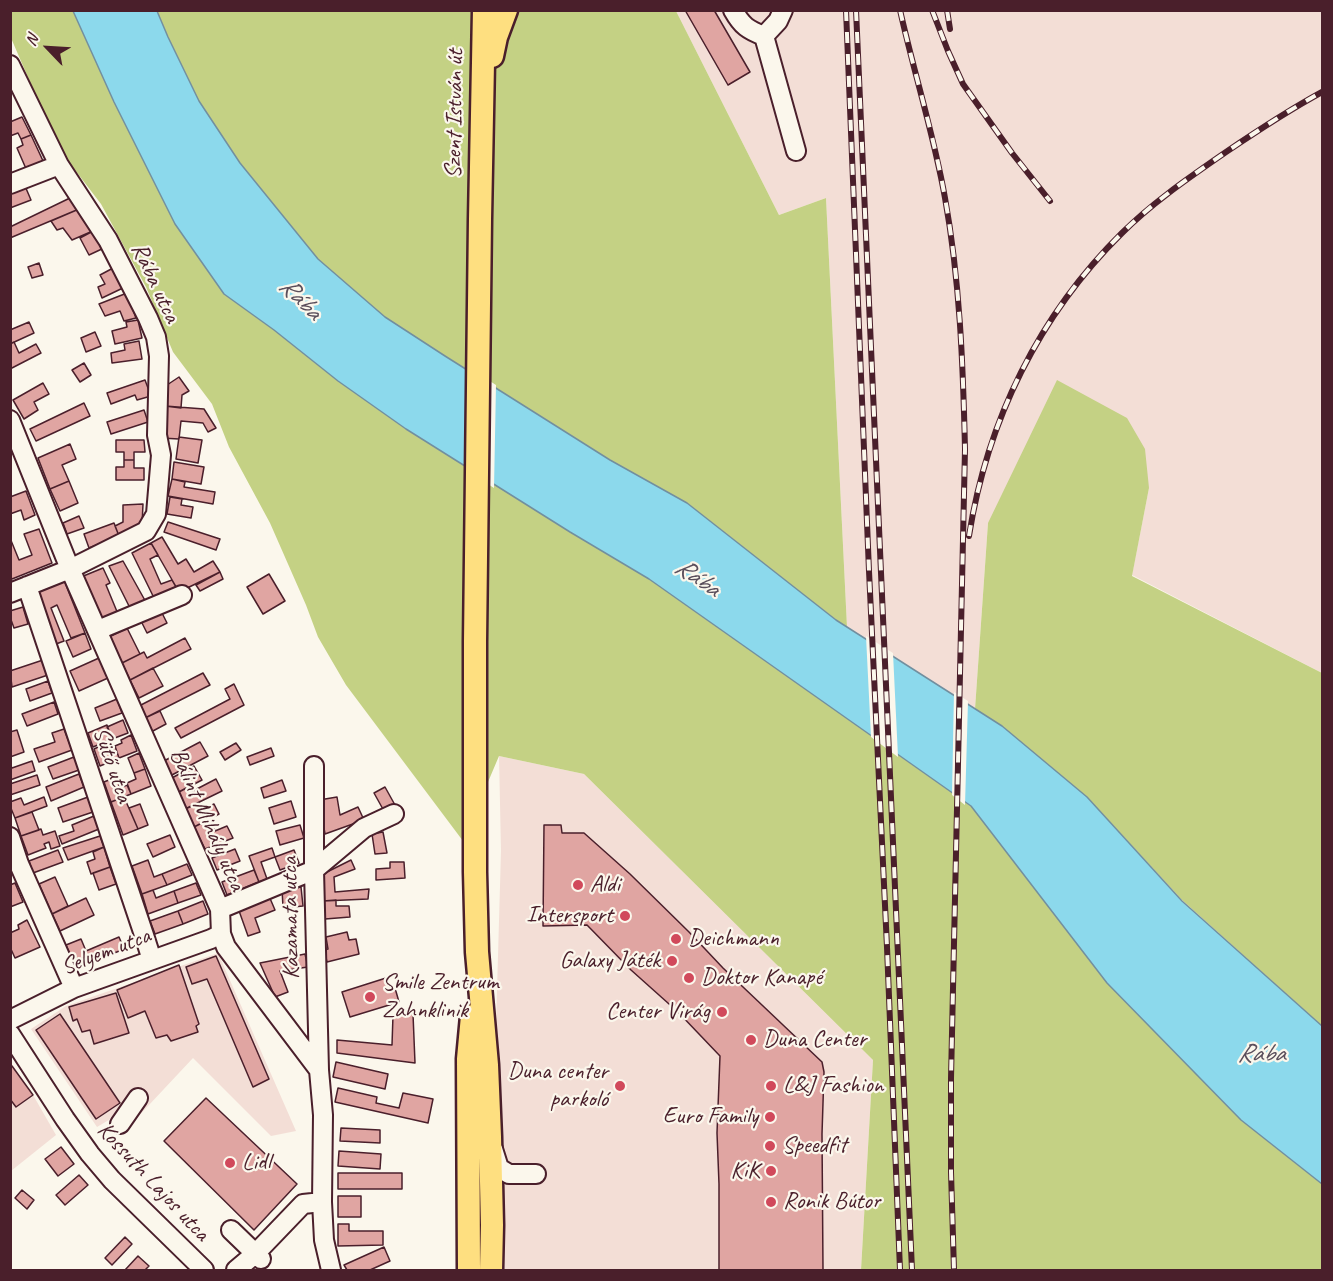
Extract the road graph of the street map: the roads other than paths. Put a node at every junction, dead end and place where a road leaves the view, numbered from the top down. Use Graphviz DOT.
graph roads {
  1 [pos="484,10"];
  2 [pos="506,10"];
  3 [pos="734,10"];
  4 [pos="783,10"];
  5 [pos="764,36"];
  6 [pos="10,65"];
  7 [pos="483,102"];
  8 [pos="796,151"];
  9 [pos="59,165"];
  10 [pos="10,184"];
  11 [pos="10,420"];
  12 [pos="70,569"];
  13 [pos="19,590"];
  14 [pos="182,595"];
  15 [pos="98,630"];
  16 [pos="314,766"];
  17 [pos="394,814"];
  18 [pos="10,837"];
  19 [pos="314,870"];
  20 [pos="220,909"];
  21 [pos="221,934"];
  22 [pos="477,952"];
  23 [pos="152,960"];
  24 [pos="74,988"];
  25 [pos="10,1020"];
  26 [pos="10,1034"];
  27 [pos="319,1070"];
  28 [pos="138,1098"];
  29 [pos="120,1124"];
  30 [pos="490,1137"];
  31 [pos="536,1174"];
  32 [pos="322,1202"];
  33 [pos="231,1230"];
  34 [pos="258,1256"];
  35 [pos="204,1270"];
  36 [pos="236,1270"];
  37 [pos="332,1270"];
  38 [pos="469,1270"];
  39 [pos="491,1270"];
  1 -- 7 [label="main road, Szent István út"];
  2 -- 7 [label="main road"];
  3 -- 5 [label="street"];
  4 -- 5 [label="street"];
  5 -- 8 [label="street"];
  6 -- 9 [label="street, Rába utca"];
  7 -- 22 [label="main road, Szent István út"];
  9 -- 10 [label="street"];
  9 -- 12 [label="street, Rába utca"];
  11 -- 12 [label="street, Bálint Mihály utca"];
  12 -- 13 [label="street, Rába utca"];
  12 -- 15 [label="street, Bálint Mihály utca"];
  13 -- 23 [label="street, Sütő utca"];
  14 -- 15 [label="street"];
  15 -- 20 [label="street, Bálint Mihály utca"];
  16 -- 19 [label="street, Kazamata utca"];
  17 -- 19 [label="street"];
  18 -- 24 [label="street"];
  19 -- 20 [label="street"];
  19 -- 27 [label="street, Kazamata utca"];
  20 -- 21 [label="street, Bálint Mihály utca"];
  21 -- 23 [label="street, Selyem utca"];
  21 -- 27 [label="street, Bálint Mihály utca"];
  22 -- 30 [label="main road"];
  22 -- 38 [label="main road"];
  23 -- 24 [label="street, Selyem utca"];
  24 -- 25 [label="street, Selyem utca"];
  26 -- 35 [label="street, Kossuth Lajos utca"];
  27 -- 32 [label="street"];
  28 -- 29 [label="street"];
  30 -- 31 [label="street"];
  30 -- 39 [label="main road"];
  32 -- 34 [label="street"];
  32 -- 37 [label="street"];
  33 -- 34 [label="street"];
  34 -- 36 [label="street"];
}
